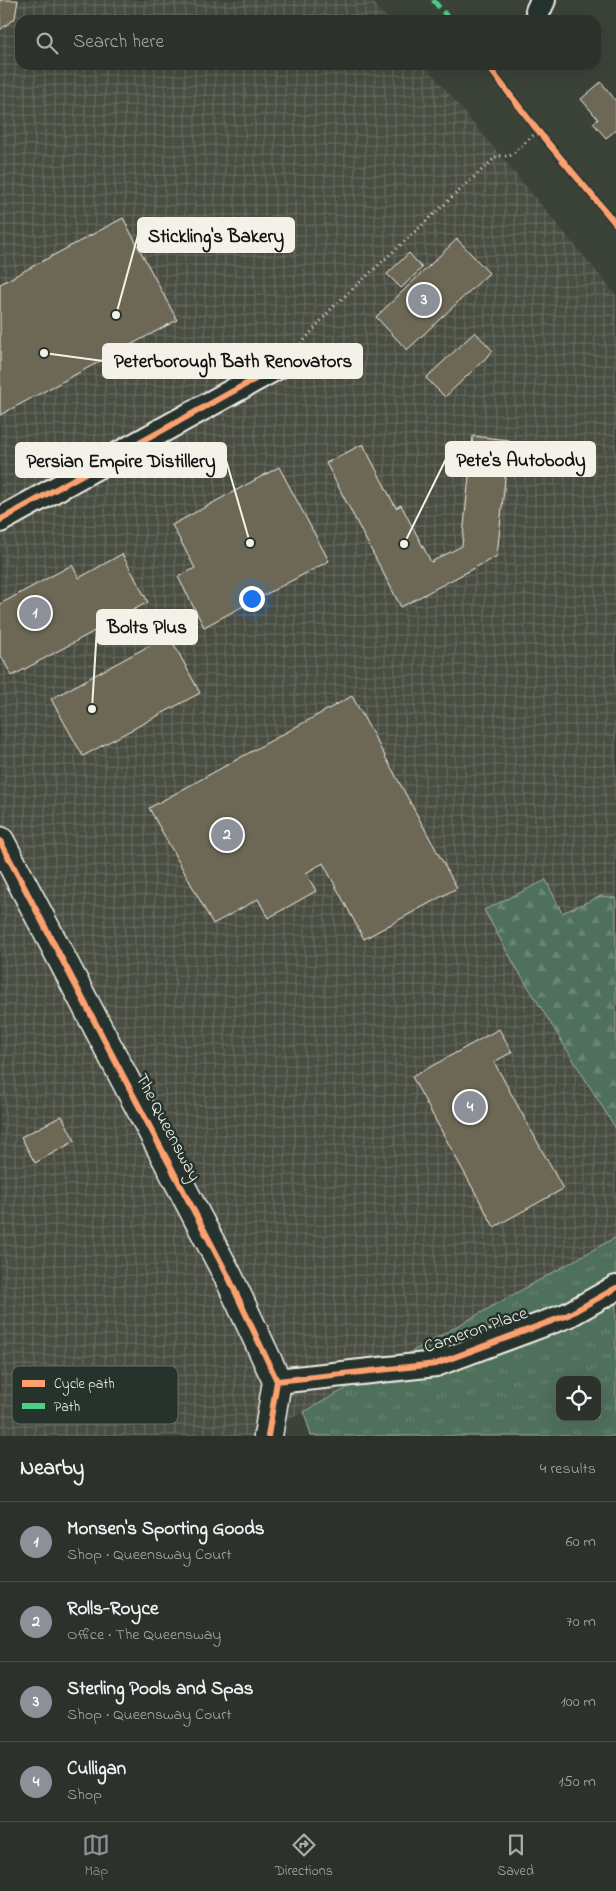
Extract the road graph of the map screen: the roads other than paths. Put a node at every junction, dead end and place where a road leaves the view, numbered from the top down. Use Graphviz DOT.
graph roads {
  1 [pos="286,362"];
  2 [pos="0,520"];
  3 [pos="0,842"];
  4 [pos="616,1288"];
  5 [pos="277,1381"];
  6 [pos="268,1436"];
  1 -- 2 [label="street"];
  3 -- 5 [label="street, The Queensway"];
  4 -- 5 [label="street, Cameron Place"];
  5 -- 6 [label="street"];
}
